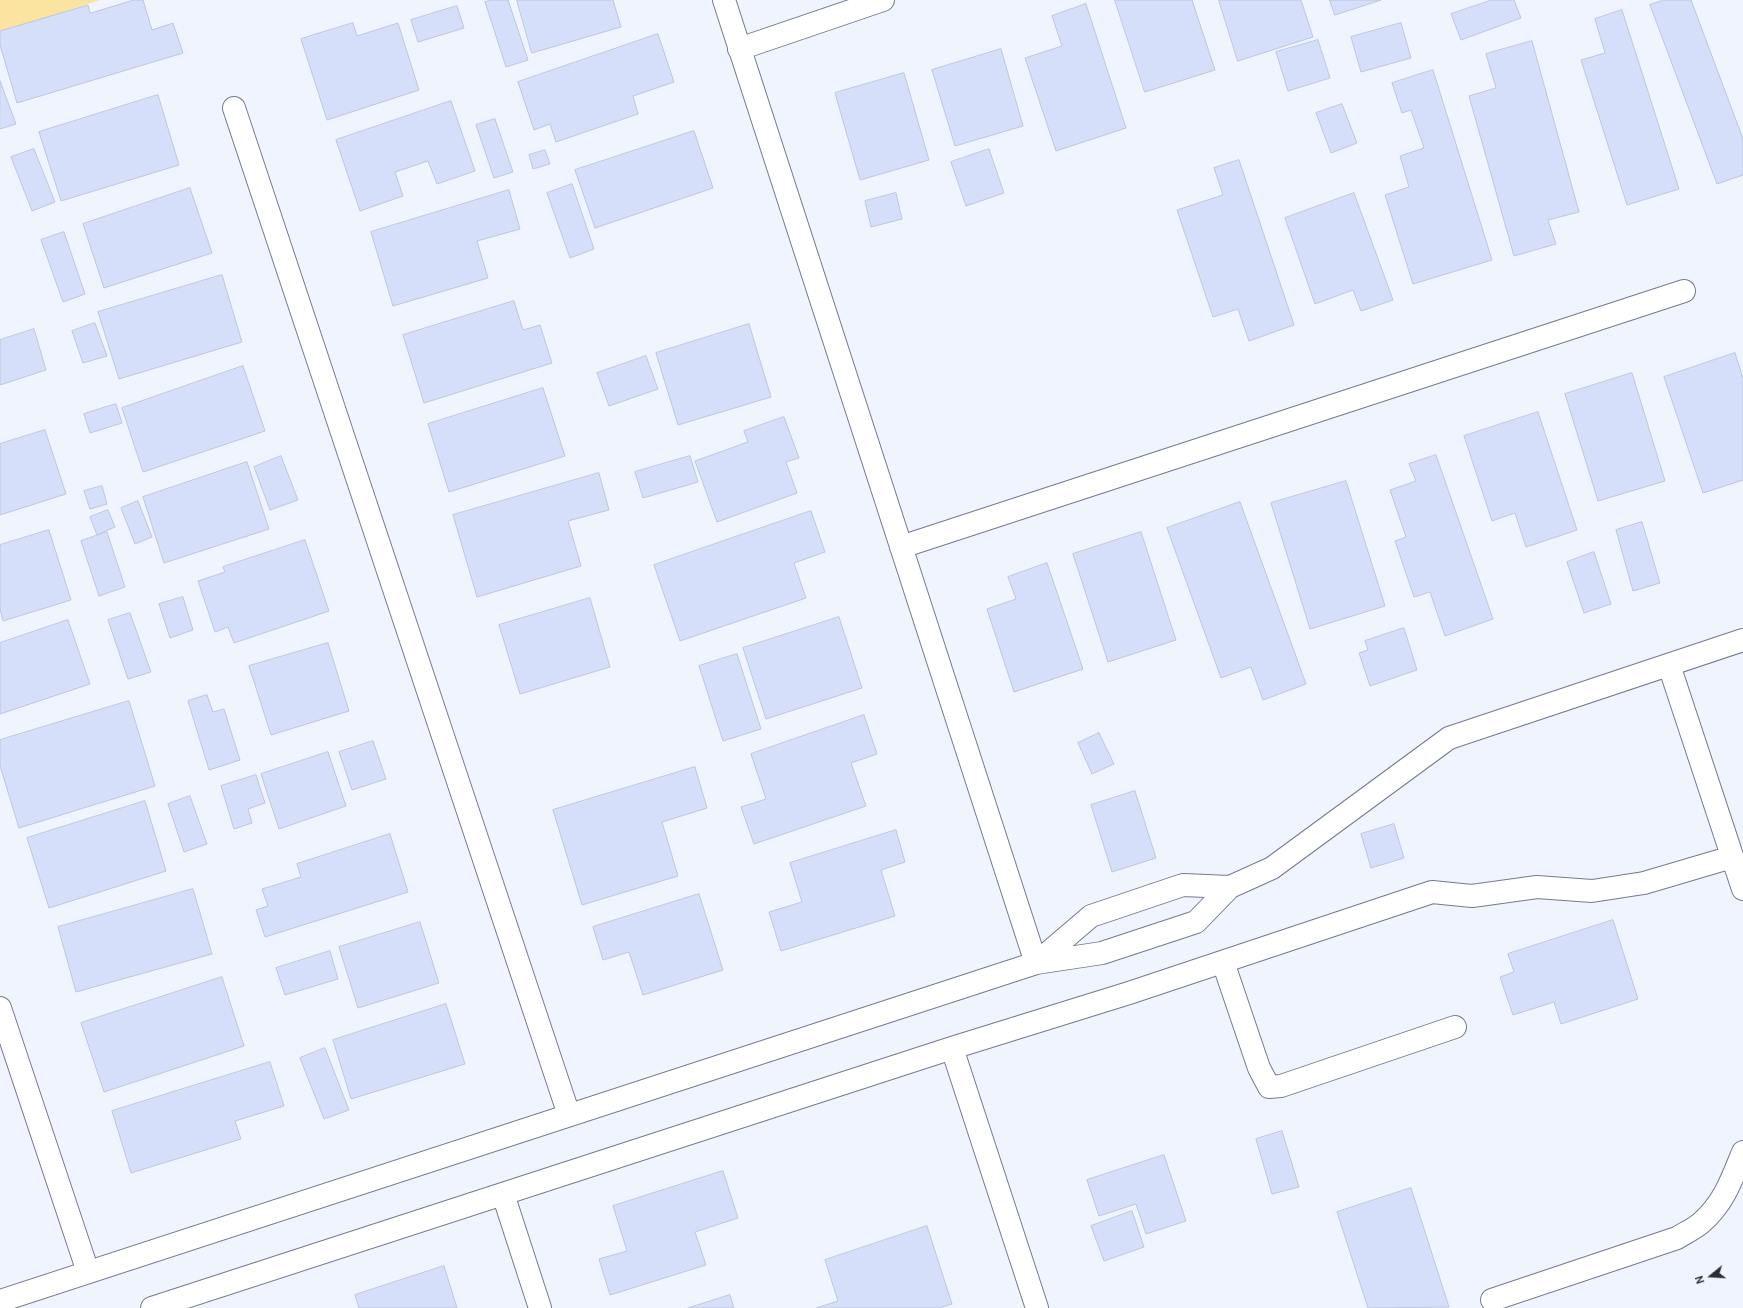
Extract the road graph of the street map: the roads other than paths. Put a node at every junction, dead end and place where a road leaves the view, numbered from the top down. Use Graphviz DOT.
graph roads {
  1 [pos="724,0"];
  2 [pos="883,0"];
  3 [pos="740,48"];
  4 [pos="234,108"];
  5 [pos="1684,291"];
  6 [pos="901,547"];
  7 [pos="1743,640"];
  8 [pos="1669,665"];
  9 [pos="1732,857"];
  10 [pos="1230,887"];
  11 [pos="1743,889"];
  12 [pos="1222,962"];
  13 [pos="1036,963"];
  14 [pos="0,1008"];
  15 [pos="1455,1028"];
  16 [pos="952,1048"];
  17 [pos="570,1115"];
  18 [pos="1743,1152"];
  19 [pos="503,1194"];
  20 [pos="88,1272"];
  21 [pos="1492,1300"];
  22 [pos="0,1301"];
  23 [pos="152,1308"];
  24 [pos="540,1308"];
  25 [pos="1037,1308"];
  1 -- 3 [label="street"];
  2 -- 3 [label="street"];
  3 -- 6 [label="street"];
  4 -- 17 [label="street"];
  5 -- 6 [label="street"];
  6 -- 13 [label="street"];
  7 -- 8 [label="street"];
  8 -- 9 [label="street"];
  8 -- 10 [label="street"];
  9 -- 11 [label="street"];
  9 -- 12 [label="street"];
  10 -- 13 [label="street"];
  10 -- 13 [label="street"];
  12 -- 15 [label="street"];
  12 -- 16 [label="street"];
  13 -- 17 [label="street"];
  14 -- 20 [label="street"];
  16 -- 19 [label="street"];
  16 -- 25 [label="street"];
  17 -- 20 [label="street"];
  18 -- 21 [label="street"];
  19 -- 23 [label="street"];
  19 -- 24 [label="street"];
  20 -- 22 [label="street"];
}
